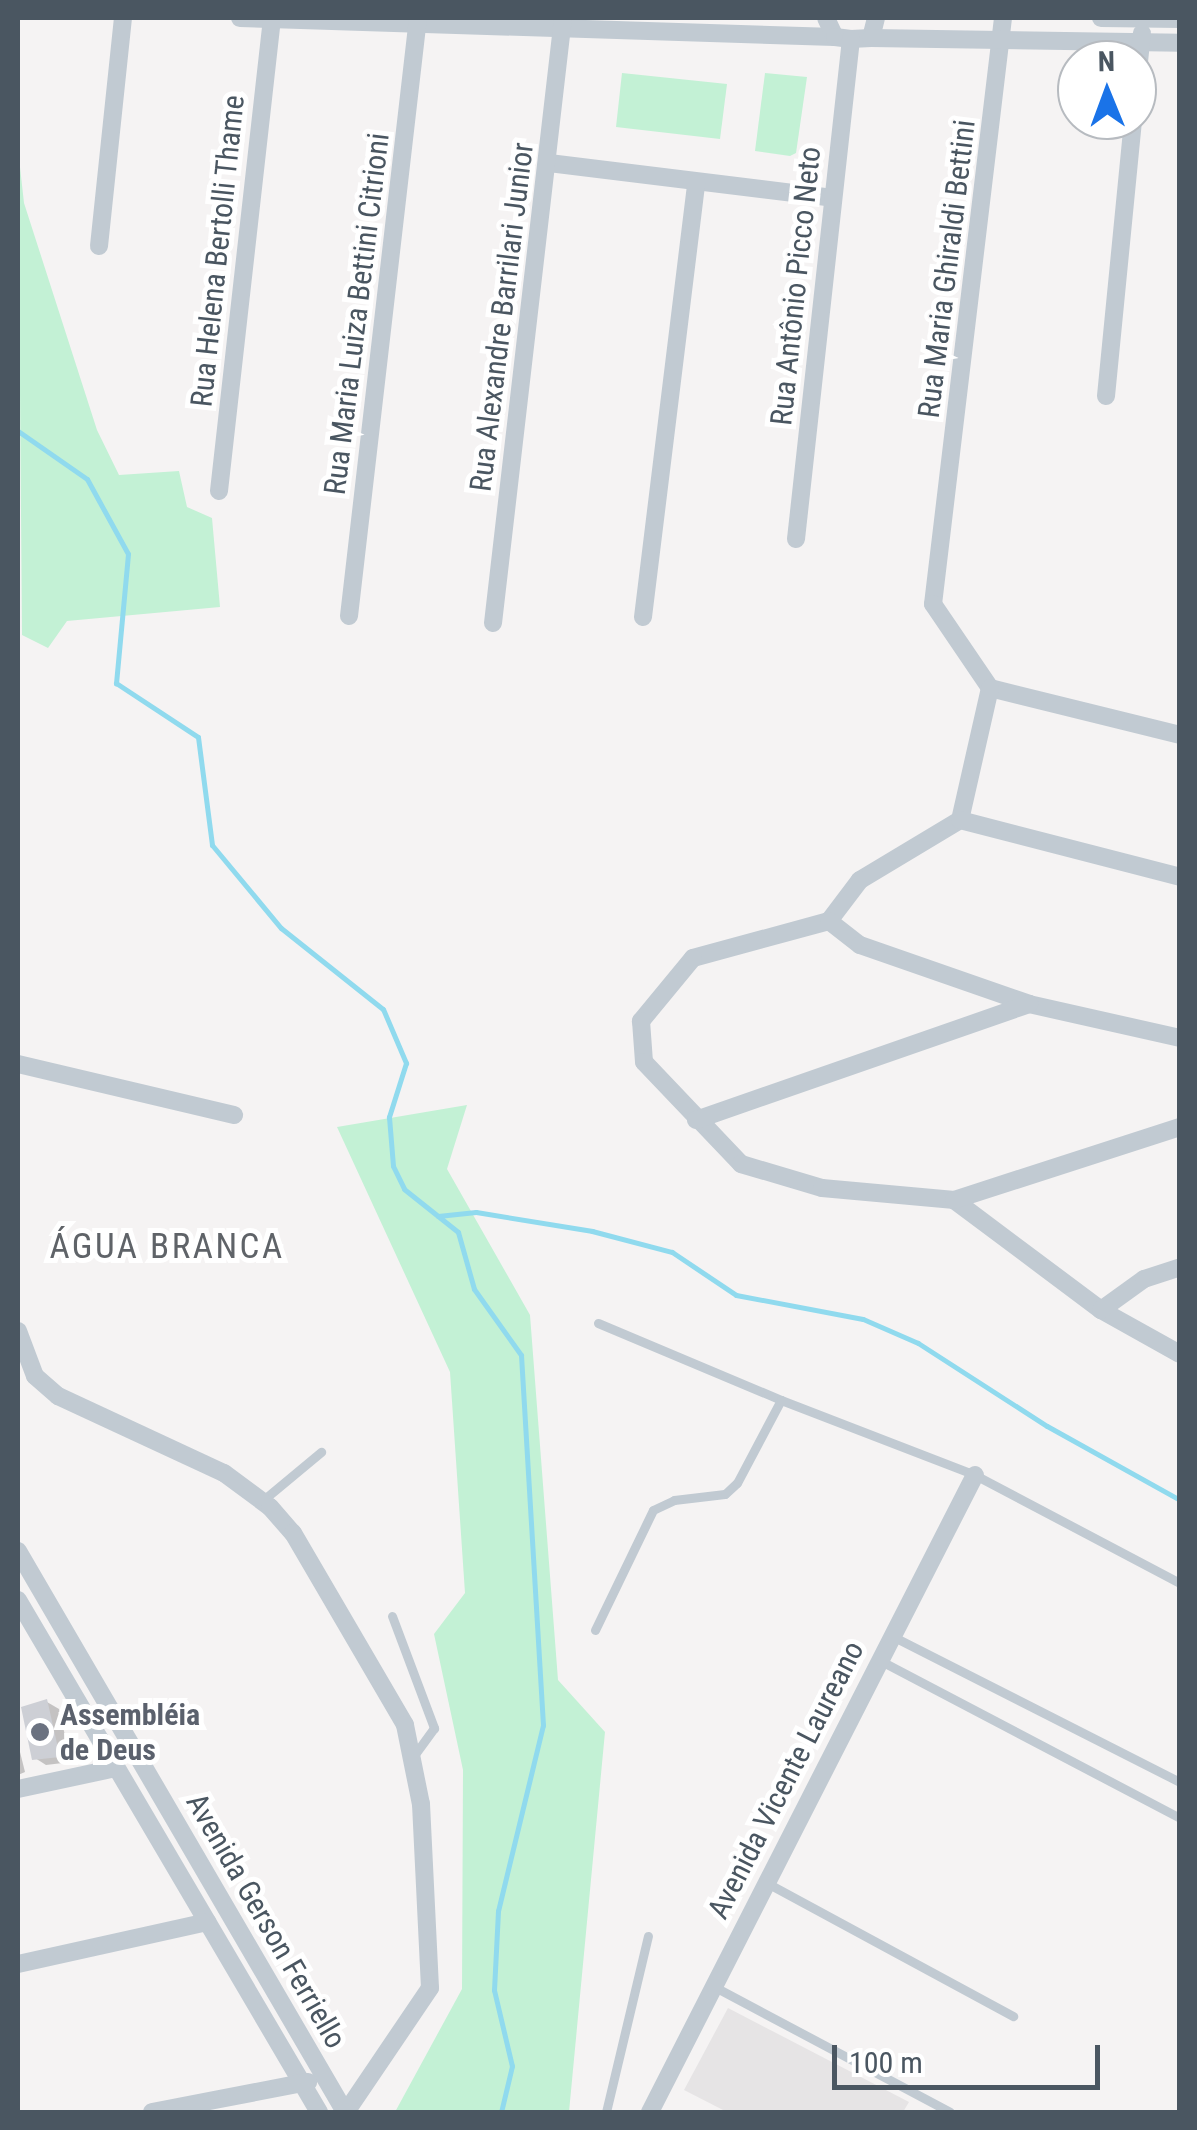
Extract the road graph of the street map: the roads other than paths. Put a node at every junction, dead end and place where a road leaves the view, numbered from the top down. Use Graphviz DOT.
graph roads {
  1 [pos="123,18"];
  2 [pos="240,18"];
  3 [pos="272,18"];
  4 [pos="826,18"];
  5 [pos="876,18"];
  6 [pos="1003,18"];
  7 [pos="1101,18"];
  8 [pos="1143,18"];
  9 [pos="1180,20"];
  10 [pos="418,21"];
  11 [pos="563,24"];
  12 [pos="843,38"];
  13 [pos="871,38"];
  14 [pos="1002,38"];
  15 [pos="1072,40"];
  16 [pos="1131,140"];
  17 [pos="549,163"];
  18 [pos="696,183"];
  19 [pos="833,198"];
  20 [pos="99,246"];
  21 [pos="1106,396"];
  22 [pos="219,491"];
  23 [pos="796,538"];
  24 [pos="349,616"];
  25 [pos="643,618"];
  26 [pos="494,623"];
  27 [pos="990,688"];
  28 [pos="1180,735"];
  29 [pos="960,820"];
  30 [pos="1180,877"];
  31 [pos="829,921"];
  32 [pos="1028,1004"];
  33 [pos="1180,1038"];
  34 [pos="18,1064"];
  35 [pos="234,1115"];
  36 [pos="696,1120"];
  37 [pos="1180,1126"];
  38 [pos="954,1200"];
  39 [pos="1180,1267"];
  40 [pos="1101,1310"];
  41 [pos="598,1323"];
  42 [pos="18,1332"];
  43 [pos="1180,1354"];
  44 [pos="781,1400"];
  45 [pos="321,1452"];
  46 [pos="975,1476"];
  47 [pos="262,1501"];
  48 [pos="18,1551"];
  49 [pos="1180,1583"];
  50 [pos="19,1606"];
  51 [pos="392,1616"];
  52 [pos="595,1630"];
  53 [pos="892,1636"];
  54 [pos="879,1660"];
  55 [pos="413,1757"];
  56 [pos="116,1768"];
  57 [pos="1180,1782"];
  58 [pos="18,1788"];
  59 [pos="1180,1818"];
  60 [pos="764,1882"];
  61 [pos="207,1922"];
  62 [pos="648,1936"];
  63 [pos="18,1964"];
  64 [pos="711,1985"];
  65 [pos="1014,2016"];
  66 [pos="300,2080"];
  67 [pos="331,2086"];
  68 [pos="152,2112"];
  69 [pos="319,2112"];
  70 [pos="346,2112"];
  71 [pos="606,2112"];
  72 [pos="650,2112"];
  73 [pos="950,2112"];
  1 -- 20 [label="street"];
  2 -- 3 [label="street"];
  3 -- 10 [label="street"];
  3 -- 22 [label="street, Rua Helena Bertolli Thame"];
  4 -- 12 [label="street"];
  5 -- 13 [label="street"];
  6 -- 14 [label="street, Rua Maria Ghiraldi Bettini"];
  7 -- 8 [label="street"];
  8 -- 9 [label="street"];
  10 -- 11 [label="street"];
  10 -- 24 [label="street, Rua Maria Luiza Bettini Citrioni"];
  11 -- 12 [label="street"];
  11 -- 17 [label="street, Rua Alexandre Barrilari Junior"];
  12 -- 13 [label="street"];
  12 -- 19 [label="street, Rua Antônio Picco Neto"];
  13 -- 14 [label="street"];
  14 -- 15 [label="street"];
  14 -- 27 [label="street, Rua Maria Ghiraldi Bettini"];
  16 -- 21 [label="street"];
  17 -- 18 [label="street"];
  17 -- 26 [label="street, Rua Alexandre Barrilari Junior"];
  18 -- 19 [label="street"];
  18 -- 25 [label="street"];
  19 -- 23 [label="street, Rua Antônio Picco Neto"];
  27 -- 28 [label="street"];
  27 -- 29 [label="street"];
  29 -- 30 [label="street"];
  29 -- 31 [label="street"];
  31 -- 32 [label="street"];
  31 -- 36 [label="street"];
  32 -- 33 [label="street"];
  32 -- 36 [label="street"];
  34 -- 35 [label="street"];
  36 -- 38 [label="street"];
  37 -- 38 [label="street"];
  38 -- 40 [label="street"];
  39 -- 40 [label="street"];
  40 -- 43 [label="street"];
  41 -- 44 [label="lane"];
  42 -- 47 [label="street"];
  44 -- 46 [label="lane"];
  44 -- 52 [label="lane"];
  45 -- 47 [label="lane"];
  46 -- 49 [label="lane"];
  46 -- 53 [label="street, Avenida Vicente Laureano"];
  47 -- 55 [label="street"];
  48 -- 67 [label="street, Avenida Gerson Ferriello"];
  50 -- 56 [label="street, Avenida Gerson Ferriello"];
  51 -- 55 [label="lane"];
  53 -- 54 [label="street, Avenida Vicente Laureano"];
  53 -- 57 [label="lane"];
  54 -- 59 [label="lane"];
  54 -- 60 [label="street, Avenida Vicente Laureano"];
  55 -- 70 [label="street"];
  56 -- 58 [label="street"];
  56 -- 61 [label="street, Avenida Gerson Ferriello"];
  60 -- 64 [label="street, Avenida Vicente Laureano"];
  60 -- 65 [label="lane"];
  61 -- 63 [label="street"];
  61 -- 66 [label="street, Avenida Gerson Ferriello"];
  62 -- 71 [label="lane"];
  64 -- 72 [label="street, Avenida Vicente Laureano"];
  64 -- 73 [label="lane"];
  66 -- 67 [label="street"];
  66 -- 68 [label="street"];
  66 -- 69 [label="street, Avenida Gerson Ferriello"];
  67 -- 70 [label="street, Avenida Gerson Ferriello"];
}
